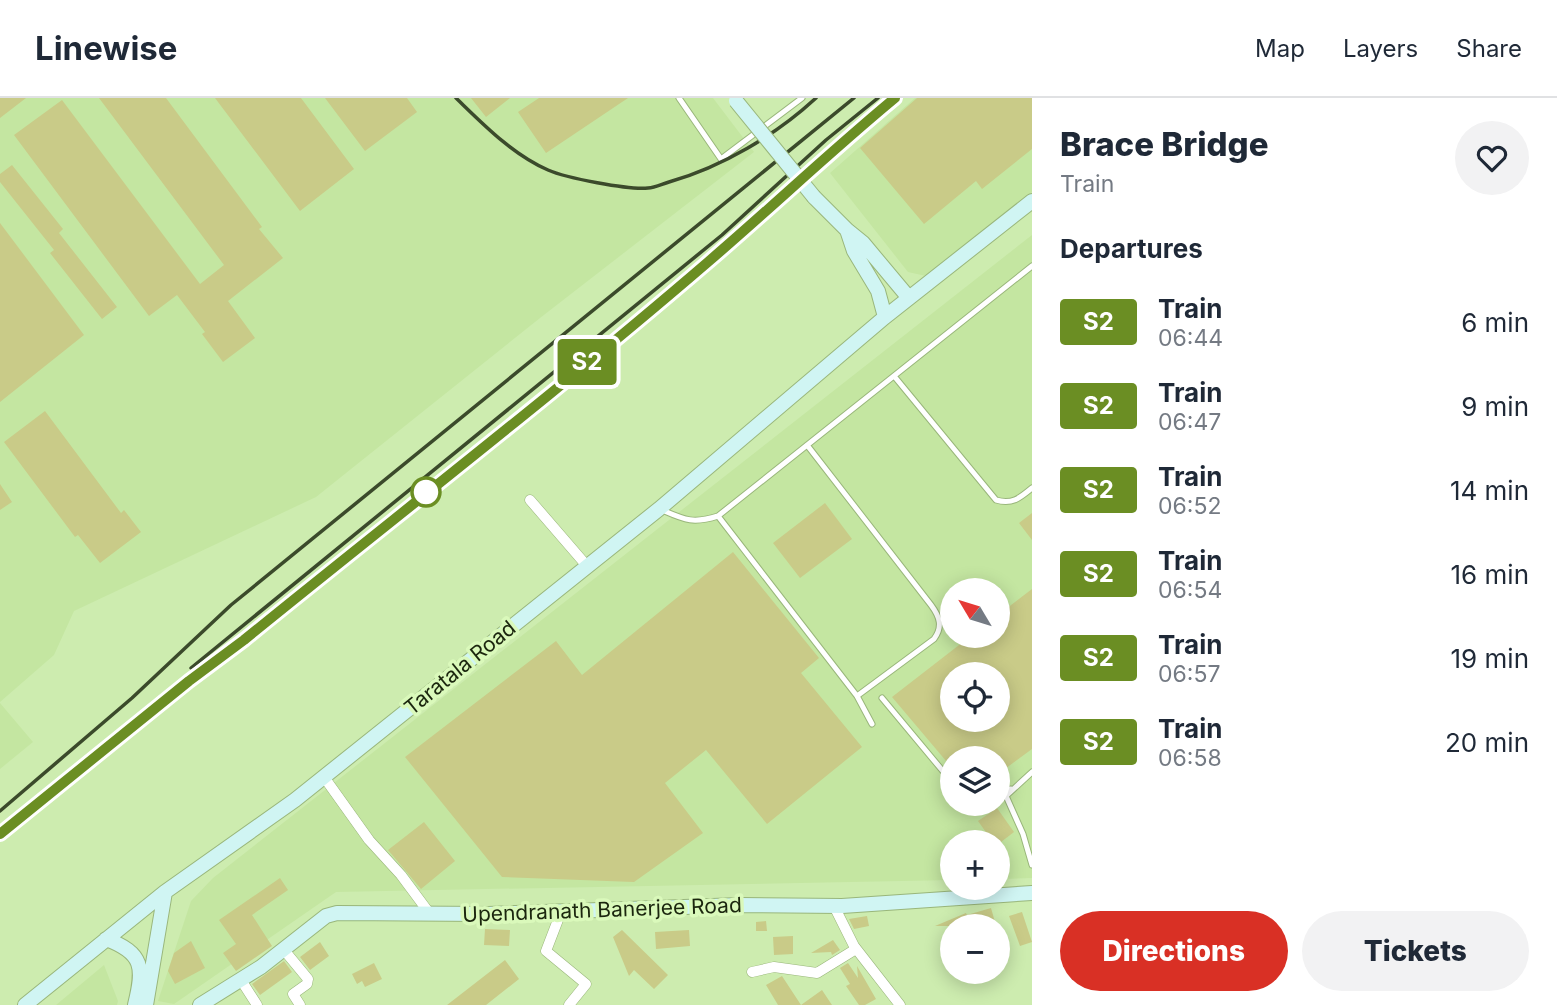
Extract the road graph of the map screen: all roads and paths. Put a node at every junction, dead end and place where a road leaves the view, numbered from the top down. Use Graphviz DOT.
graph roads {
  1 [pos="679,98"];
  2 [pos="802,98"];
  3 [pos="734,100"];
  4 [pos="1032,201"];
  5 [pos="847,230"];
  6 [pos="1032,266"];
  7 [pos="909,298"];
  8 [pos="885,317"];
  9 [pos="894,376"];
  10 [pos="807,445"];
  11 [pos="1032,488"];
  12 [pos="530,500"];
  13 [pos="659,509"];
  14 [pos="718,516"];
  15 [pos="587,566"];
  16 [pos="857,696"];
  17 [pos="882,698"];
  18 [pos="872,724"];
  19 [pos="940,768"];
  20 [pos="1032,772"];
  21 [pos="324,777"];
  22 [pos="1014,789"];
  23 [pos="1010,790"];
  24 [pos="1032,865"];
  25 [pos="165,892"];
  26 [pos="1032,893"];
  27 [pos="834,906"];
  28 [pos="561,912"];
  29 [pos="430,914"];
  30 [pos="106,939"];
  31 [pos="856,949"];
  32 [pos="284,950"];
  33 [pos="752,972"];
  34 [pos="241,980"];
  35 [pos="26,1005"];
  36 [pos="135,1005"];
  37 [pos="146,1005"];
  38 [pos="200,1005"];
  39 [pos="257,1005"];
  40 [pos="300,1005"];
  41 [pos="569,1005"];
  42 [pos="900,1005"];
  1 -- 2 [label="lane"];
  3 -- 5 [label="main road, bridge"];
  4 -- 7 [label="main road, Taratala Road"];
  5 -- 7 [label="main road"];
  5 -- 8 [label="main road"];
  6 -- 9 [label="lane"];
  7 -- 8 [label="main road, Taratala Road"];
  8 -- 13 [label="main road, Taratala Road"];
  9 -- 10 [label="lane"];
  9 -- 11 [label="lane"];
  10 -- 14 [label="lane"];
  10 -- 16 [label="lane"];
  12 -- 15 [label="street"];
  13 -- 14 [label="lane"];
  13 -- 15 [label="main road, Taratala Road"];
  14 -- 16 [label="lane"];
  15 -- 21 [label="main road, Taratala Road"];
  16 -- 18 [label="lane"];
  17 -- 19 [label="lane"];
  20 -- 22 [label="lane"];
  21 -- 25 [label="main road, Taratala Road"];
  21 -- 29 [label="street"];
  22 -- 23 [label="lane"];
  22 -- 24 [label="lane"];
  25 -- 30 [label="main road, Taratala Road"];
  25 -- 37 [label="main road"];
  26 -- 27 [label="main road, Upendranath Banerjee Road"];
  27 -- 28 [label="main road, Upendranath Banerjee Road"];
  27 -- 31 [label="street"];
  28 -- 29 [label="main road, Upendranath Banerjee Road"];
  28 -- 41 [label="street"];
  29 -- 32 [label="main road, Upendranath Banerjee Road"];
  30 -- 35 [label="main road, Taratala Road"];
  30 -- 36 [label="main road"];
  31 -- 33 [label="street"];
  31 -- 42 [label="street"];
  32 -- 34 [label="main road, Upendranath Banerjee Road"];
  32 -- 40 [label="street"];
  34 -- 38 [label="main road, Upendranath Banerjee Road"];
  34 -- 39 [label="street"];
}
